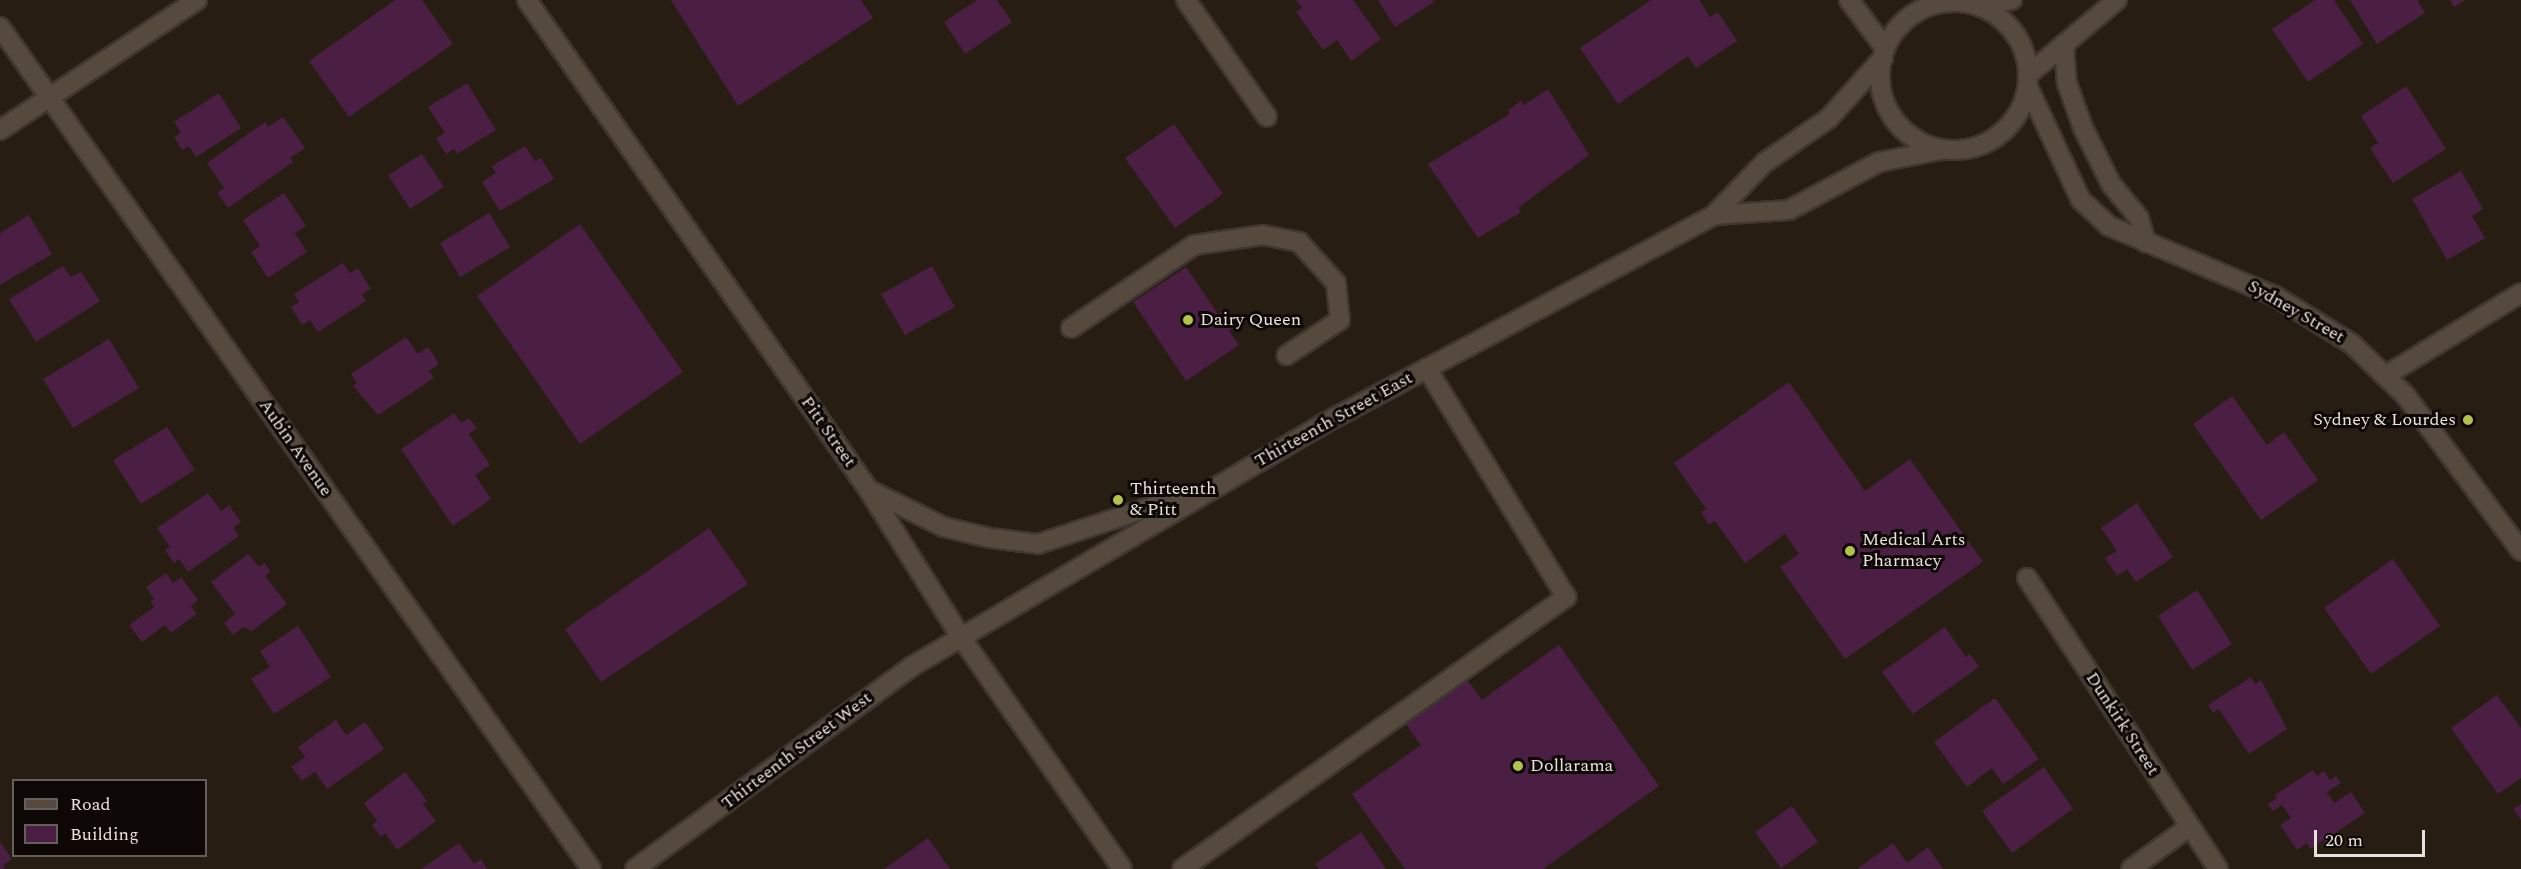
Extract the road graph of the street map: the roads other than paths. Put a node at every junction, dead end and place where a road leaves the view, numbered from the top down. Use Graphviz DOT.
graph roads {
  1 [pos="197,0"];
  2 [pos="527,0"];
  3 [pos="1186,0"];
  4 [pos="1849,0"];
  5 [pos="2012,0"];
  6 [pos="2117,0"];
  7 [pos="1948,1"];
  8 [pos="1981,7"];
  9 [pos="0,27"];
  10 [pos="2064,44"];
  11 [pos="1884,53"];
  12 [pos="2029,80"];
  13 [pos="50,99"];
  14 [pos="1267,117"];
  15 [pos="0,130"];
  16 [pos="1944,150"];
  17 [pos="1714,215"];
  18 [pos="2146,243"];
  19 [pos="2521,293"];
  20 [pos="1071,328"];
  21 [pos="1287,355"];
  22 [pos="1427,368"];
  23 [pos="2385,376"];
  24 [pos="1211,488"];
  25 [pos="868,489"];
  26 [pos="2521,551"];
  27 [pos="2027,578"];
  28 [pos="961,637"];
  29 [pos="2189,827"];
  30 [pos="591,869"];
  31 [pos="635,869"];
  32 [pos="1122,869"];
  33 [pos="1182,869"];
  34 [pos="2131,869"];
  35 [pos="2218,869"];
  1 -- 13 [label="street"];
  2 -- 25 [label="street, Pitt Street"];
  3 -- 14 [label="street"];
  4 -- 11 [label="street"];
  5 -- 8 [label="street"];
  6 -- 10 [label="street"];
  7 -- 8 [label="street"];
  7 -- 11 [label="street"];
  8 -- 12 [label="street"];
  9 -- 13 [label="street, Aubin Avenue"];
  10 -- 12 [label="street"];
  10 -- 18 [label="street"];
  11 -- 16 [label="street"];
  11 -- 17 [label="street, Thirteenth Street East"];
  12 -- 16 [label="street"];
  12 -- 18 [label="street, Sydney Street"];
  13 -- 15 [label="street"];
  13 -- 30 [label="street, Aubin Avenue"];
  16 -- 17 [label="street, Thirteenth Street East"];
  17 -- 22 [label="street, Thirteenth Street East"];
  18 -- 23 [label="street, Sydney Street"];
  19 -- 23 [label="street"];
  20 -- 21 [label="street"];
  22 -- 24 [label="street, Thirteenth Street East"];
  22 -- 33 [label="street"];
  23 -- 26 [label="street, Sydney Street"];
  24 -- 25 [label="street"];
  24 -- 28 [label="street, Thirteenth Street East"];
  25 -- 28 [label="street, Pitt Street"];
  27 -- 29 [label="street, Dunkirk Street"];
  28 -- 31 [label="street, Thirteenth Street West"];
  28 -- 32 [label="street, Pitt Street"];
  29 -- 34 [label="street"];
  29 -- 35 [label="street, Dunkirk Street"];
}
